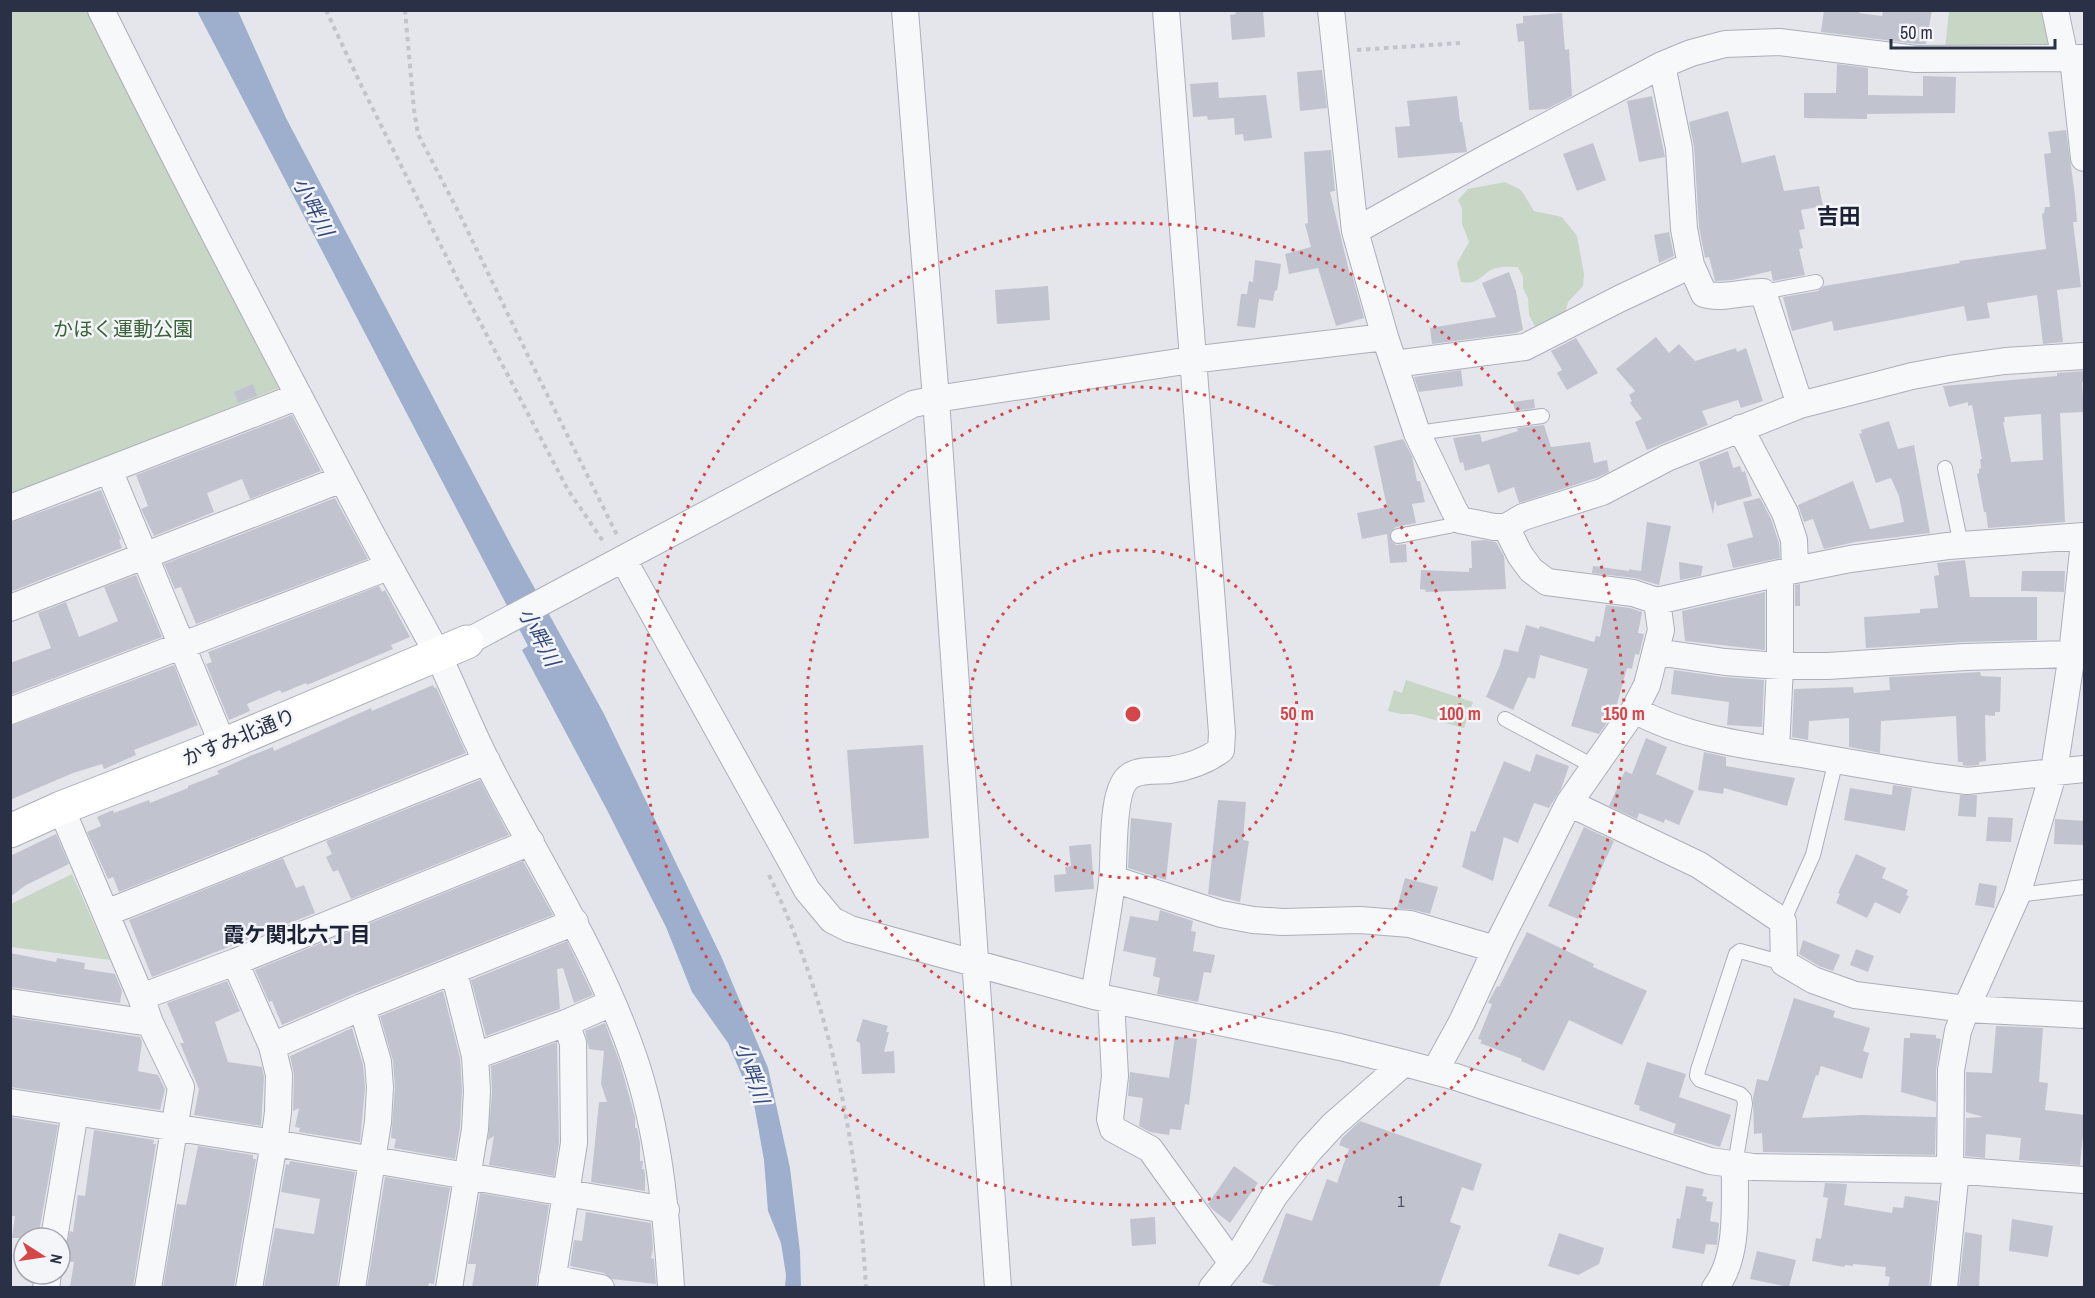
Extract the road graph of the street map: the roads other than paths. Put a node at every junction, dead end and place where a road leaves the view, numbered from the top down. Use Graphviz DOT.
graph roads {
  1 [pos="101,10"];
  2 [pos="905,10"];
  3 [pos="1166,10"];
  4 [pos="1331,10"];
  5 [pos="2055,10"];
  6 [pos="2074,58"];
  7 [pos="1662,65"];
  8 [pos="2085,158"];
  9 [pos="1355,231"];
  10 [pos="1691,265"];
  11 [pos="1816,282"];
  12 [pos="1763,292"];
  13 [pos="1385,337"];
  14 [pos="2085,356"];
  15 [pos="1191,360"];
  16 [pos="1394,364"];
  17 [pos="299,396"];
  18 [pos="936,399"];
  19 [pos="1800,405"];
  20 [pos="1542,416"];
  21 [pos="1740,428"];
  22 [pos="1417,433"];
  23 [pos="1945,468"];
  24 [pos="109,470"];
  25 [pos="342,479"];
  26 [pos="10,508"];
  27 [pos="1460,519"];
  28 [pos="1506,527"];
  29 [pos="1398,536"];
  30 [pos="2085,536"];
  31 [pos="2085,542"];
  32 [pos="1961,545"];
  33 [pos="145,556"];
  34 [pos="620,561"];
  35 [pos="388,567"];
  36 [pos="1787,571"];
  37 [pos="1657,602"];
  38 [pos="10,608"];
  39 [pos="182,644"];
  40 [pos="452,649"];
  41 [pos="1656,652"];
  42 [pos="2072,654"];
  43 [pos="1780,666"];
  44 [pos="2076,681"];
  45 [pos="1634,710"];
  46 [pos="10,711"];
  47 [pos="1505,719"];
  48 [pos="223,744"];
  49 [pos="1776,750"];
  50 [pos="1836,760"];
  51 [pos="487,761"];
  52 [pos="1595,767"];
  53 [pos="2085,769"];
  54 [pos="2054,771"];
  55 [pos="1569,803"];
  56 [pos="61,808"];
  57 [pos="10,831"];
  58 [pos="531,842"];
  59 [pos="1113,879"];
  60 [pos="2084,887"];
  61 [pos="2017,895"];
  62 [pos="106,913"];
  63 [pos="1783,921"];
  64 [pos="575,922"];
  65 [pos="1495,949"];
  66 [pos="235,962"];
  67 [pos="1784,963"];
  68 [pos="975,965"];
  69 [pos="453,972"];
  70 [pos="141,997"];
  71 [pos="1103,998"];
  72 [pos="10,1002"];
  73 [pos="612,1003"];
  74 [pos="362,1007"];
  75 [pos="1966,1009"];
  76 [pos="2085,1015"];
  77 [pos="150,1023"];
  78 [pos="567,1023"];
  79 [pos="272,1046"];
  80 [pos="475,1056"];
  81 [pos="1404,1063"];
  82 [pos="1435,1071"];
  83 [pos="10,1102"];
  84 [pos="75,1112"];
  85 [pos="175,1127"];
  86 [pos="274,1143"];
  87 [pos="372,1161"];
  88 [pos="1735,1166"];
  89 [pos="1953,1170"];
  90 [pos="467,1177"];
  91 [pos="2085,1180"];
  92 [pos="566,1193"];
  93 [pos="666,1210"];
  94 [pos="56,1226"];
  95 [pos="1221,1280"];
  96 [pos="552,1283"];
  97 [pos="148,1287"];
  98 [pos="249,1287"];
  99 [pos="352,1287"];
  100 [pos="449,1287"];
  101 [pos="601,1287"];
  102 [pos="672,1287"];
  103 [pos="998,1287"];
  104 [pos="1715,1287"];
  105 [pos="1944,1287"];
  1 -- 17 [label="street"];
  2 -- 18 [label="street"];
  3 -- 15 [label="street"];
  4 -- 9 [label="street"];
  5 -- 6 [label="street"];
  6 -- 7 [label="street"];
  6 -- 8 [label="street"];
  7 -- 9 [label="street"];
  7 -- 10 [label="street"];
  9 -- 13 [label="street"];
  10 -- 12 [label="street"];
  10 -- 16 [label="street"];
  11 -- 12 [label="lane"];
  12 -- 19 [label="street"];
  13 -- 15 [label="street"];
  13 -- 16 [label="street"];
  14 -- 19 [label="street"];
  15 -- 18 [label="street"];
  15 -- 59 [label="street"];
  16 -- 22 [label="street"];
  17 -- 24 [label="street"];
  17 -- 25 [label="street"];
  18 -- 34 [label="street"];
  18 -- 68 [label="street"];
  19 -- 21 [label="street"];
  20 -- 22 [label="lane"];
  21 -- 28 [label="street"];
  21 -- 36 [label="street"];
  22 -- 27 [label="street"];
  23 -- 32 [label="lane"];
  24 -- 26 [label="street"];
  24 -- 33 [label="street"];
  25 -- 33 [label="street"];
  25 -- 35 [label="street"];
  27 -- 28 [label="street"];
  27 -- 29 [label="lane"];
  28 -- 37 [label="street"];
  30 -- 32 [label="street"];
  31 -- 42 [label="street"];
  32 -- 36 [label="street"];
  33 -- 38 [label="street"];
  33 -- 39 [label="street"];
  34 -- 40 [label="street"];
  34 -- 68 [label="street"];
  35 -- 39 [label="street"];
  35 -- 40 [label="street"];
  36 -- 37 [label="street"];
  36 -- 43 [label="street"];
  37 -- 41 [label="street"];
  39 -- 46 [label="street"];
  39 -- 48 [label="street"];
  40 -- 48 [label="street, かすみ北通り"];
  40 -- 51 [label="street"];
  41 -- 43 [label="street"];
  41 -- 45 [label="street"];
  42 -- 43 [label="street"];
  42 -- 44 [label="street"];
  43 -- 49 [label="street"];
  44 -- 54 [label="street"];
  45 -- 49 [label="street"];
  45 -- 52 [label="street"];
  47 -- 52 [label="lane"];
  48 -- 56 [label="street, かすみ北通り"];
  49 -- 50 [label="street"];
  50 -- 54 [label="street"];
  50 -- 63 [label="lane"];
  51 -- 58 [label="street"];
  51 -- 62 [label="street"];
  52 -- 55 [label="street"];
  53 -- 54 [label="street"];
  54 -- 61 [label="street"];
  55 -- 63 [label="street"];
  55 -- 65 [label="street"];
  56 -- 57 [label="street, かすみ北通り"];
  56 -- 62 [label="street"];
  58 -- 64 [label="street"];
  58 -- 66 [label="street"];
  59 -- 65 [label="street"];
  59 -- 71 [label="street"];
  60 -- 61 [label="lane"];
  61 -- 75 [label="street"];
  62 -- 70 [label="street"];
  63 -- 67 [label="street"];
  64 -- 69 [label="street"];
  64 -- 73 [label="street"];
  65 -- 82 [label="street"];
  66 -- 70 [label="street"];
  66 -- 79 [label="street"];
  67 -- 75 [label="street"];
  67 -- 88 [label="lane"];
  68 -- 71 [label="street"];
  68 -- 103 [label="street"];
  69 -- 74 [label="street"];
  69 -- 80 [label="street"];
  70 -- 77 [label="street"];
  71 -- 81 [label="street"];
  71 -- 95 [label="street"];
  72 -- 77 [label="street"];
  73 -- 78 [label="street"];
  73 -- 93 [label="street"];
  74 -- 79 [label="street"];
  74 -- 87 [label="street"];
  75 -- 76 [label="street"];
  75 -- 89 [label="street"];
  77 -- 85 [label="street"];
  78 -- 80 [label="street"];
  78 -- 92 [label="street"];
  79 -- 86 [label="street"];
  80 -- 90 [label="street"];
  81 -- 82 [label="street"];
  81 -- 95 [label="street"];
  82 -- 88 [label="street"];
  83 -- 84 [label="street"];
  84 -- 85 [label="street"];
  84 -- 94 [label="street"];
  85 -- 86 [label="street"];
  85 -- 97 [label="street"];
  86 -- 87 [label="street"];
  86 -- 98 [label="street"];
  87 -- 90 [label="street"];
  87 -- 99 [label="street"];
  88 -- 89 [label="street"];
  88 -- 104 [label="street"];
  89 -- 91 [label="street"];
  89 -- 105 [label="street"];
  90 -- 92 [label="street"];
  90 -- 100 [label="street"];
  92 -- 93 [label="street"];
  92 -- 96 [label="street"];
  93 -- 102 [label="street"];
  96 -- 101 [label="street"];
}
